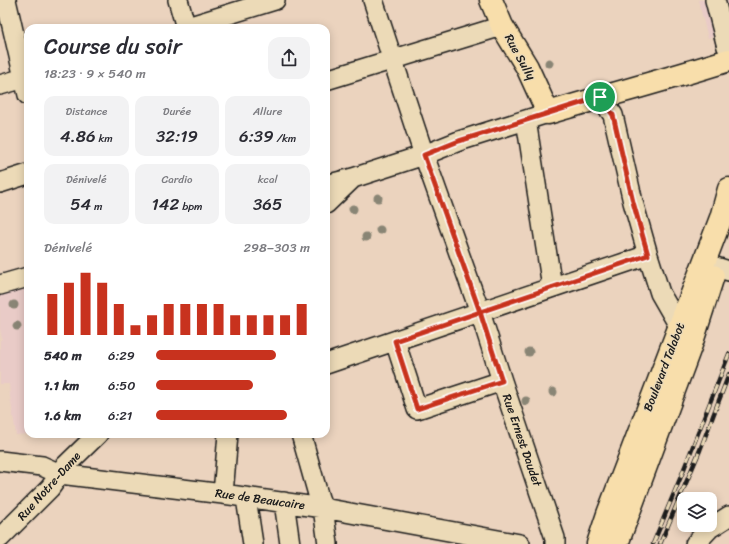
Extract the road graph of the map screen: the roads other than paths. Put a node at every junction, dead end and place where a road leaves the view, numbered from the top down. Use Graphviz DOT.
graph roads {
  1 [pos="6,0"];
  2 [pos="178,0"];
  3 [pos="275,0"];
  4 [pos="373,0"];
  5 [pos="491,0"];
  6 [pos="715,0"];
  7 [pos="184,24"];
  8 [pos="198,24"];
  9 [pos="502,26"];
  10 [pos="729,52"];
  11 [pos="393,59"];
  12 [pos="24,71"];
  13 [pos="330,79"];
  14 [pos="24,83"];
  15 [pos="0,85"];
  16 [pos="600,97"];
  17 [pos="548,113"];
  18 [pos="526,120"];
  19 [pos="424,155"];
  20 [pos="24,175"];
  21 [pos="353,178"];
  22 [pos="0,183"];
  23 [pos="330,184"];
  24 [pos="729,189"];
  25 [pos="330,200"];
  26 [pos="729,209"];
  27 [pos="729,229"];
  28 [pos="648,255"];
  29 [pos="722,270"];
  30 [pos="24,278"];
  31 [pos="0,285"];
  32 [pos="552,287"];
  33 [pos="480,312"];
  34 [pos="679,326"];
  35 [pos="395,341"];
  36 [pos="330,363"];
  37 [pos="502,381"];
  38 [pos="94,438"];
  39 [pos="228,438"];
  40 [pos="302,438"];
  41 [pos="0,461"];
  42 [pos="60,474"];
  43 [pos="223,494"];
  44 [pos="246,498"];
  45 [pos="284,502"];
  46 [pos="323,508"];
  47 [pos="729,516"];
  48 [pos="0,538"];
  49 [pos="490,541"];
  50 [pos="513,543"];
  51 [pos="253,544"];
  52 [pos="290,544"];
  53 [pos="328,544"];
  54 [pos="555,544"];
  55 [pos="598,544"];
  56 [pos="608,544"];
  57 [pos="617,544"];
  58 [pos="695,544"];
  1 -- 12 [label="street"];
  2 -- 7 [label="street"];
  3 -- 8 [label="street"];
  4 -- 11 [label="street, Rue Ernest Daudet"];
  5 -- 9 [label="main road, Rue Sully"];
  6 -- 10 [label="street"];
  9 -- 11 [label="street"];
  9 -- 17 [label="main road, Rue Sully"];
  10 -- 16 [label="main road"];
  11 -- 13 [label="street"];
  11 -- 19 [label="street, Rue Ernest Daudet"];
  14 -- 15 [label="street"];
  16 -- 17 [label="main road"];
  16 -- 28 [label="street"];
  17 -- 18 [label="street"];
  18 -- 19 [label="street"];
  18 -- 32 [label="street"];
  19 -- 21 [label="street"];
  19 -- 33 [label="street, Rue Ernest Daudet"];
  20 -- 22 [label="street"];
  21 -- 23 [label="street"];
  21 -- 25 [label="street"];
  24 -- 34 [label="main road, Boulevard Talabot"];
  26 -- 56 [label="street"];
  27 -- 29 [label="main road, Boulevard Talabot"];
  28 -- 32 [label="street"];
  28 -- 34 [label="street"];
  29 -- 57 [label="main road, Boulevard Talabot"];
  30 -- 31 [label="street"];
  32 -- 33 [label="street"];
  33 -- 35 [label="street"];
  33 -- 37 [label="street, Rue Ernest Daudet"];
  34 -- 55 [label="main road, Boulevard Talabot"];
  35 -- 36 [label="street"];
  35 -- 37 [label="street"];
  37 -- 54 [label="street, Rue Ernest Daudet"];
  38 -- 42 [label="street, Rue Notre-Dame"];
  39 -- 43 [label="street"];
  40 -- 46 [label="street"];
  41 -- 42 [label="street, Rue de Beaucaire"];
  42 -- 43 [label="street, Rue de Beaucaire"];
  42 -- 48 [label="street, Rue Notre-Dame"];
  43 -- 44 [label="street, Rue de Beaucaire"];
  44 -- 45 [label="street, Rue de Beaucaire"];
  44 -- 51 [label="street"];
  45 -- 46 [label="street, Rue de Beaucaire"];
  45 -- 52 [label="street"];
  46 -- 49 [label="street, Rue de Beaucaire"];
  46 -- 53 [label="street"];
  47 -- 58 [label="street"];
  49 -- 50 [label="street, Rue de Beaucaire"];
}
